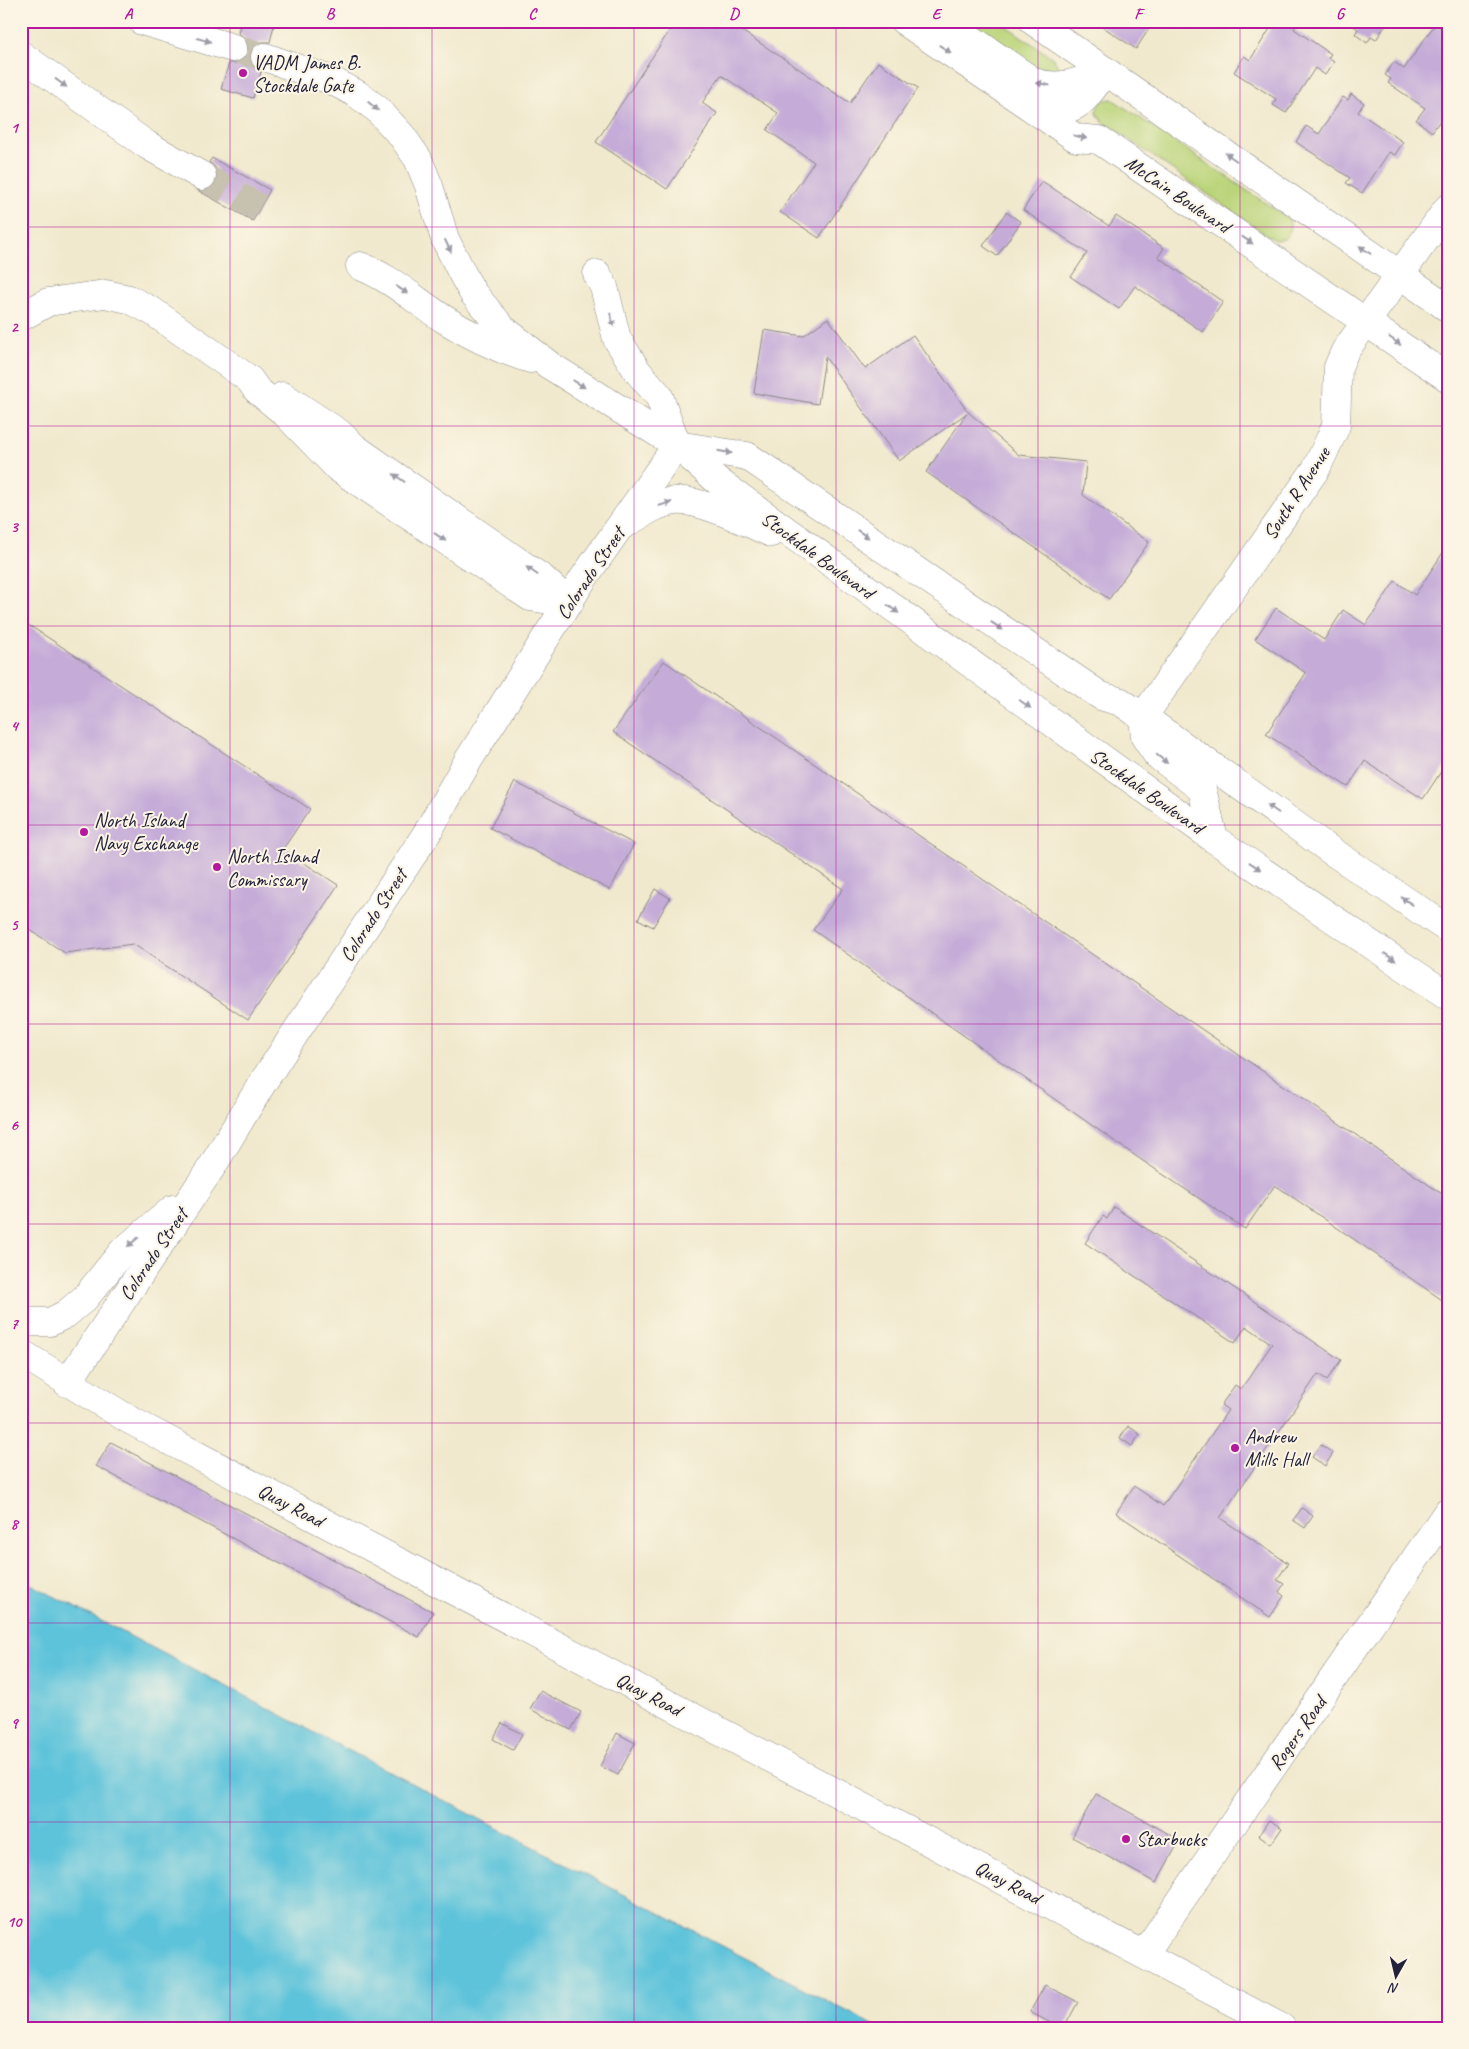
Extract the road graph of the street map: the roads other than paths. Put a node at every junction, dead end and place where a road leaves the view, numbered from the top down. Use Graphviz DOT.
graph roads {
  1 [pos="142,21"];
  2 [pos="904,21"];
  3 [pos="945,21"];
  4 [pos="1032,21"];
  5 [pos="233,48"];
  6 [pos="21,55"];
  7 [pos="265,57"];
  8 [pos="1106,71"];
  9 [pos="1037,112"];
  10 [pos="202,176"];
  11 [pos="1448,208"];
  12 [pos="360,266"];
  13 [pos="597,274"];
  14 [pos="1400,275"];
  15 [pos="1448,308"];
  16 [pos="21,317"];
  17 [pos="1367,321"];
  18 [pos="549,365"];
  19 [pos="1448,378"];
  20 [pos="677,445"];
  21 [pos="622,525"];
  22 [pos="811,550"];
  23 [pos="569,603"];
  24 [pos="1143,717"];
  25 [pos="1214,839"];
  26 [pos="1448,928"];
  27 [pos="1448,996"];
  28 [pos="197,1188"];
  29 [pos="21,1322"];
  30 [pos="21,1352"];
  31 [pos="67,1383"];
  32 [pos="1448,1511"];
  33 [pos="1144,1954"];
  34 [pos="1282,2028"];
  1 -- 5 [label="main road, one-way"];
  2 -- 9 [label="main road, McCain Boulevard, one-way"];
  8 -- 3 [label="main road, one-way"];
  4 -- 8 [label="main road"];
  6 -- 10 [label="main road, one-way"];
  7 -- 18 [label="main road, Stockdale Boulevard, one-way"];
  8 -- 9 [label="main road"];
  14 -- 8 [label="main road, one-way"];
  9 -- 17 [label="main road, McCain Boulevard, one-way"];
  11 -- 14 [label="main road, South R Avenue"];
  12 -- 18 [label="main road, one-way"];
  13 -- 20 [label="main road, one-way"];
  14 -- 15 [label="main road"];
  14 -- 17 [label="main road, South R Avenue"];
  16 -- 23 [label="main road"];
  17 -- 19 [label="main road, McCain Boulevard, one-way"];
  17 -- 24 [label="main road, South R Avenue"];
  18 -- 20 [label="main road, Stockdale Boulevard, one-way"];
  20 -- 21 [label="main road, Colorado Street"];
  20 -- 22 [label="main road, Stockdale Boulevard"];
  20 -- 24 [label="main road, one-way"];
  21 -- 22 [label="main road, one-way"];
  21 -- 23 [label="main road, Colorado Street"];
  22 -- 25 [label="main road, Stockdale Boulevard, one-way"];
  23 -- 28 [label="main road, Colorado Street"];
  24 -- 25 [label="main road, one-way"];
  26 -- 24 [label="main road, one-way"];
  25 -- 27 [label="main road, Stockdale Boulevard, one-way"];
  28 -- 29 [label="main road, one-way"];
  28 -- 31 [label="main road, Colorado Street"];
  30 -- 31 [label="main road, Quay Road"];
  31 -- 33 [label="main road, Quay Road"];
  32 -- 33 [label="main road, Rogers Road"];
  33 -- 34 [label="main road, Quay Road"];
}
